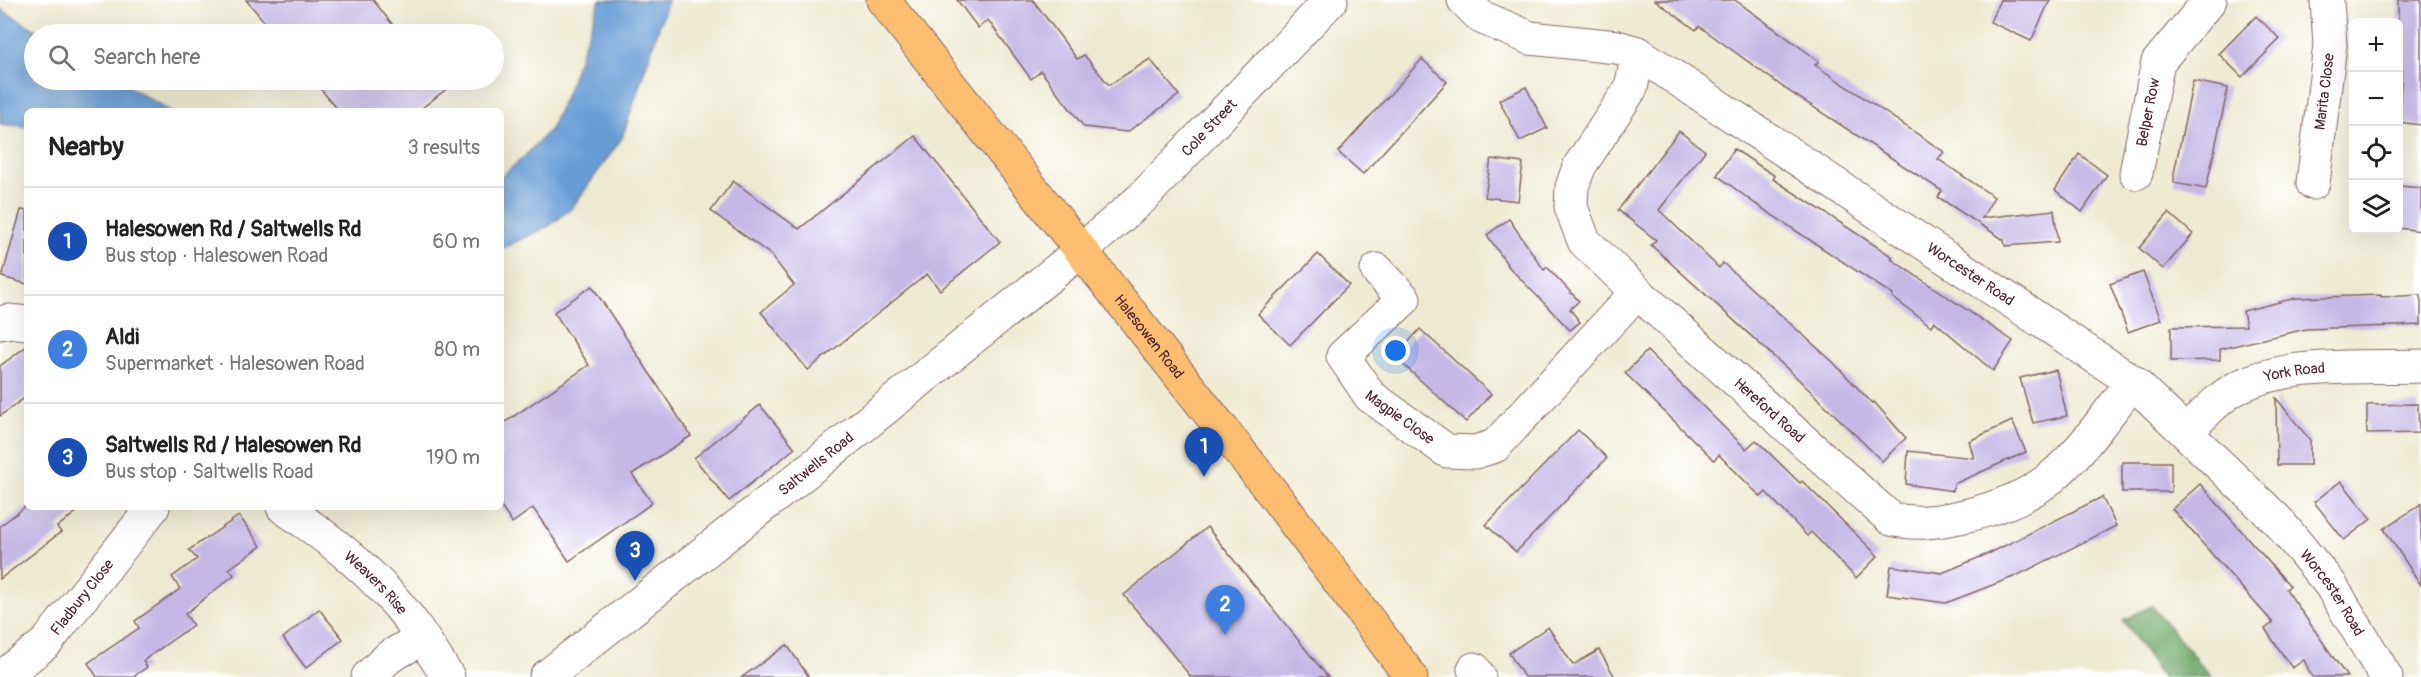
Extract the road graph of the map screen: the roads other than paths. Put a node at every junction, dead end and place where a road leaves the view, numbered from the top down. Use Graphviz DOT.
graph roads {
  1 [pos="883,0"];
  2 [pos="1331,0"];
  3 [pos="1464,0"];
  4 [pos="2210,0"];
  5 [pos="2327,0"];
  6 [pos="1638,53"];
  7 [pos="2136,173"];
  8 [pos="2313,183"];
  9 [pos="1082,250"];
  10 [pos="1377,270"];
  11 [pos="1637,292"];
  12 [pos="0,323"];
  13 [pos="24,323"];
  14 [pos="2421,366"];
  15 [pos="2133,382"];
  16 [pos="2186,432"];
  17 [pos="151,510"];
  18 [pos="287,510"];
  19 [pos="422,638"];
  20 [pos="2,677"];
  21 [pos="368,677"];
  22 [pos="448,677"];
  23 [pos="546,677"];
  24 [pos="1411,677"];
  25 [pos="2386,677"];
  1 -- 9 [label="main road, Halesowen Road"];
  2 -- 9 [label="street, Cole Street"];
  3 -- 6 [label="street, Worcester Road"];
  4 -- 7 [label="street, Belper Row"];
  5 -- 8 [label="street, Marita Close"];
  6 -- 11 [label="street, Hereford Road"];
  6 -- 15 [label="street, Worcester Road"];
  9 -- 23 [label="street, Saltwells Road"];
  9 -- 24 [label="main road, Halesowen Road"];
  10 -- 11 [label="street, Magpie Close"];
  11 -- 15 [label="street, Hereford Road"];
  12 -- 13 [label="street"];
  14 -- 16 [label="street, York Road"];
  15 -- 16 [label="street, Worcester Road"];
  16 -- 25 [label="street, Worcester Road"];
  17 -- 20 [label="street, Fladbury Close"];
  18 -- 19 [label="street, Weavers Rise"];
  19 -- 21 [label="street"];
  19 -- 22 [label="street, Weavers Rise"];
}
